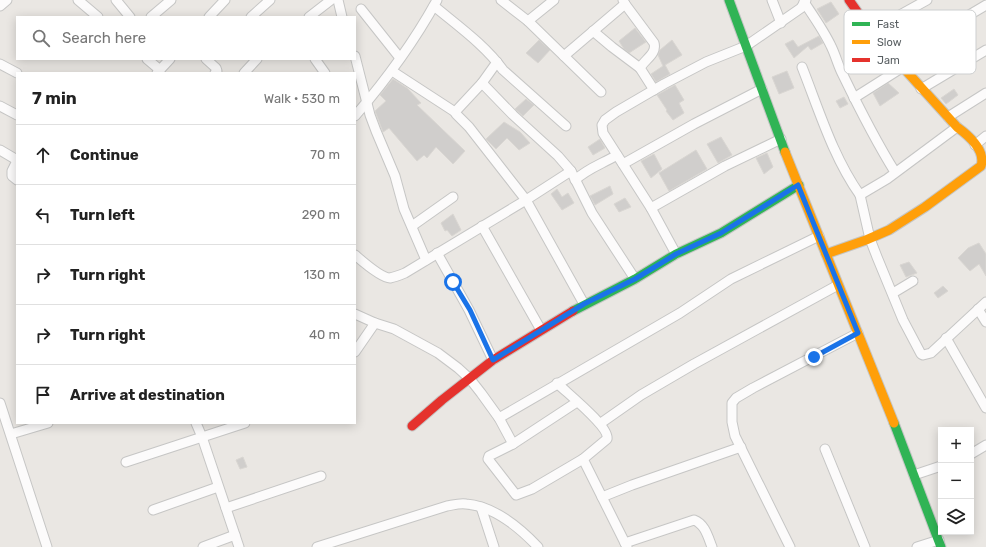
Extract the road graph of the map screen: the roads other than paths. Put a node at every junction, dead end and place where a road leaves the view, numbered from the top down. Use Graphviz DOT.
graph roads {
  1 [pos="7,0"];
  2 [pos="78,0"];
  3 [pos="116,0"];
  4 [pos="171,0"];
  5 [pos="225,0"];
  6 [pos="270,0"];
  7 [pos="331,0"];
  8 [pos="338,0"];
  9 [pos="501,0"];
  10 [pos="554,0"];
  11 [pos="729,0"];
  12 [pos="772,0"];
  13 [pos="849,0"];
  14 [pos="927,0"];
  15 [pos="805,1"];
  16 [pos="624,2"];
  17 [pos="435,3"];
  18 [pos="0,6"];
  19 [pos="986,6"];
  20 [pos="361,9"];
  21 [pos="856,10"];
  22 [pos="909,10"];
  23 [pos="976,12"];
  24 [pos="97,16"];
  25 [pos="129,16"];
  26 [pos="152,16"];
  27 [pos="210,16"];
  28 [pos="252,16"];
  29 [pos="310,16"];
  30 [pos="342,16"];
  31 [pos="528,21"];
  32 [pos="781,22"];
  33 [pos="593,31"];
  34 [pos="746,46"];
  35 [pos="986,50"];
  36 [pos="564,56"];
  37 [pos="976,56"];
  38 [pos="400,58"];
  39 [pos="148,60"];
  40 [pos="169,60"];
  41 [pos="207,60"];
  42 [pos="256,60"];
  43 [pos="316,60"];
  44 [pos="356,60"];
  45 [pos="497,62"];
  46 [pos="0,64"];
  47 [pos="802,67"];
  48 [pos="640,68"];
  49 [pos="392,71"];
  50 [pos="16,72"];
  51 [pos="158,72"];
  52 [pos="217,72"];
  53 [pos="245,72"];
  54 [pos="324,72"];
  55 [pos="891,74"];
  56 [pos="908,74"];
  57 [pos="946,74"];
  58 [pos="482,83"];
  59 [pos="762,89"];
  60 [pos="921,89"];
  61 [pos="654,90"];
  62 [pos="601,92"];
  63 [pos="986,92"];
  64 [pos="854,98"];
  65 [pos="367,102"];
  66 [pos="0,106"];
  67 [pos="455,112"];
  68 [pos="16,114"];
  69 [pos="356,115"];
  70 [pos="948,117"];
  71 [pos="566,126"];
  72 [pos="957,127"];
  73 [pos="986,136"];
  74 [pos="781,139"];
  75 [pos="975,145"];
  76 [pos="0,150"];
  77 [pos="617,155"];
  78 [pos="16,159"];
  79 [pos="16,162"];
  80 [pos="623,164"];
  81 [pos="984,167"];
  82 [pos="571,171"];
  83 [pos="895,172"];
  84 [pos="16,179"];
  85 [pos="575,180"];
  86 [pos="798,185"];
  87 [pos="860,196"];
  88 [pos="453,197"];
  89 [pos="526,200"];
  90 [pos="650,208"];
  91 [pos="412,226"];
  92 [pos="482,226"];
  93 [pos="819,236"];
  94 [pos="870,239"];
  95 [pos="437,253"];
  96 [pos="676,254"];
  97 [pos="826,254"];
  98 [pos="356,256"];
  99 [pos="426,260"];
  100 [pos="635,279"];
  101 [pos="913,281"];
  102 [pos="838,285"];
  103 [pos="892,293"];
  104 [pos="986,302"];
  105 [pos="584,304"];
  106 [pos="978,310"];
  107 [pos="356,314"];
  108 [pos="986,322"];
  109 [pos="375,323"];
  110 [pos="541,330"];
  111 [pos="858,333"];
  112 [pos="946,338"];
  113 [pos="356,351"];
  114 [pos="493,360"];
  115 [pos="470,379"];
  116 [pos="557,384"];
  117 [pos="577,402"];
  118 [pos="0,403"];
  119 [pos="986,408"];
  120 [pos="499,418"];
  121 [pos="45,424"];
  122 [pos="196,424"];
  123 [pos="239,424"];
  124 [pos="601,424"];
  125 [pos="228,426"];
  126 [pos="412,426"];
  127 [pos="11,434"];
  128 [pos="202,437"];
  129 [pos="513,444"];
  130 [pos="986,445"];
  131 [pos="741,447"];
  132 [pos="825,449"];
  133 [pos="974,452"];
  134 [pos="583,459"];
  135 [pos="126,462"];
  136 [pos="938,467"];
  137 [pos="914,475"];
  138 [pos="321,476"];
  139 [pos="218,487"];
  140 [pos="602,497"];
  141 [pos="481,507"];
  142 [pos="226,508"];
  143 [pos="153,510"];
  144 [pos="235,535"];
  145 [pos="940,544"];
  146 [pos="626,545"];
  147 [pos="47,547"];
  148 [pos="203,547"];
  149 [pos="239,547"];
  150 [pos="317,547"];
  151 [pos="494,547"];
  152 [pos="538,547"];
  153 [pos="712,547"];
  154 [pos="790,547"];
  155 [pos="865,547"];
  156 [pos="917,547"];
  1 -- 18 [label="street"];
  2 -- 24 [label="street"];
  3 -- 25 [label="street"];
  4 -- 26 [label="street"];
  5 -- 27 [label="street"];
  6 -- 28 [label="street"];
  7 -- 29 [label="street"];
  8 -- 30 [label="street"];
  9 -- 31 [label="street"];
  10 -- 31 [label="street"];
  11 -- 34 [label="street"];
  12 -- 32 [label="street"];
  13 -- 21 [label="street"];
  14 -- 22 [label="street"];
  15 -- 32 [label="street"];
  15 -- 64 [label="street"];
  16 -- 33 [label="street"];
  16 -- 48 [label="street"];
  17 -- 38 [label="street"];
  17 -- 45 [label="street"];
  19 -- 23 [label="street"];
  20 -- 38 [label="street"];
  31 -- 36 [label="street"];
  32 -- 34 [label="street"];
  33 -- 36 [label="street"];
  33 -- 48 [label="street"];
  34 -- 59 [label="street"];
  34 -- 61 [label="street"];
  35 -- 37 [label="street"];
  36 -- 62 [label="street"];
  38 -- 49 [label="street"];
  39 -- 51 [label="street"];
  40 -- 51 [label="street"];
  41 -- 52 [label="street"];
  42 -- 53 [label="street"];
  43 -- 54 [label="street"];
  44 -- 65 [label="street"];
  45 -- 58 [label="street"];
  45 -- 71 [label="street"];
  46 -- 50 [label="street"];
  47 -- 87 [label="street"];
  48 -- 61 [label="street"];
  49 -- 65 [label="street"];
  49 -- 67 [label="street"];
  55 -- 64 [label="street"];
  56 -- 60 [label="street"];
  57 -- 60 [label="street"];
  58 -- 67 [label="street"];
  58 -- 82 [label="street"];
  59 -- 74 [label="street"];
  59 -- 80 [label="street"];
  60 -- 70 [label="street"];
  61 -- 77 [label="street"];
  63 -- 70 [label="street"];
  64 -- 83 [label="street"];
  65 -- 69 [label="street"];
  65 -- 91 [label="street"];
  66 -- 68 [label="street"];
  67 -- 89 [label="street"];
  70 -- 72 [label="street"];
  72 -- 75 [label="street"];
  72 -- 83 [label="street"];
  73 -- 75 [label="street"];
  74 -- 86 [label="street"];
  74 -- 90 [label="street"];
  75 -- 81 [label="street"];
  76 -- 78 [label="street"];
  77 -- 80 [label="street"];
  77 -- 85 [label="street"];
  79 -- 84 [label="street"];
  80 -- 90 [label="street"];
  81 -- 94 [label="street"];
  82 -- 85 [label="street"];
  82 -- 89 [label="street"];
  83 -- 87 [label="street"];
  85 -- 100 [label="street"];
  86 -- 93 [label="street"];
  86 -- 96 [label="street"];
  87 -- 94 [label="street"];
  88 -- 91 [label="street"];
  89 -- 92 [label="street"];
  89 -- 105 [label="street"];
  90 -- 96 [label="street"];
  91 -- 99 [label="street"];
  92 -- 95 [label="street"];
  92 -- 110 [label="street"];
  93 -- 97 [label="street"];
  93 -- 116 [label="street"];
  94 -- 97 [label="street"];
  94 -- 103 [label="street"];
  95 -- 99 [label="street"];
  95 -- 114 [label="street"];
  96 -- 100 [label="street"];
  97 -- 102 [label="street"];
  98 -- 99 [label="street"];
  100 -- 105 [label="street"];
  101 -- 103 [label="street"];
  102 -- 111 [label="street"];
  102 -- 124 [label="street"];
  103 -- 112 [label="street"];
  104 -- 106 [label="street"];
  105 -- 110 [label="street"];
  106 -- 108 [label="street"];
  106 -- 112 [label="street"];
  107 -- 109 [label="street"];
  109 -- 113 [label="street"];
  109 -- 115 [label="street"];
  110 -- 114 [label="street"];
  111 -- 131 [label="street"];
  111 -- 137 [label="street"];
  112 -- 119 [label="street"];
  114 -- 115 [label="street"];
  115 -- 120 [label="street"];
  115 -- 126 [label="street"];
  116 -- 117 [label="street"];
  116 -- 120 [label="street"];
  117 -- 124 [label="street"];
  117 -- 129 [label="street"];
  118 -- 127 [label="street"];
  120 -- 129 [label="street"];
  121 -- 127 [label="street"];
  122 -- 128 [label="street"];
  123 -- 125 [label="street"];
  124 -- 134 [label="street"];
  125 -- 128 [label="street"];
  127 -- 147 [label="street"];
  128 -- 135 [label="street"];
  128 -- 139 [label="street"];
  129 -- 134 [label="street"];
  130 -- 133 [label="street"];
  131 -- 140 [label="street"];
  131 -- 154 [label="street"];
  132 -- 155 [label="street"];
  134 -- 140 [label="street"];
  136 -- 137 [label="street"];
  137 -- 145 [label="street"];
  138 -- 142 [label="street"];
  139 -- 142 [label="street"];
  139 -- 143 [label="street"];
  140 -- 146 [label="street"];
  141 -- 150 [label="street"];
  141 -- 151 [label="street"];
  141 -- 152 [label="street"];
  142 -- 144 [label="street"];
  144 -- 148 [label="street"];
  144 -- 149 [label="street"];
  145 -- 156 [label="street"];
  146 -- 153 [label="street"];
}
